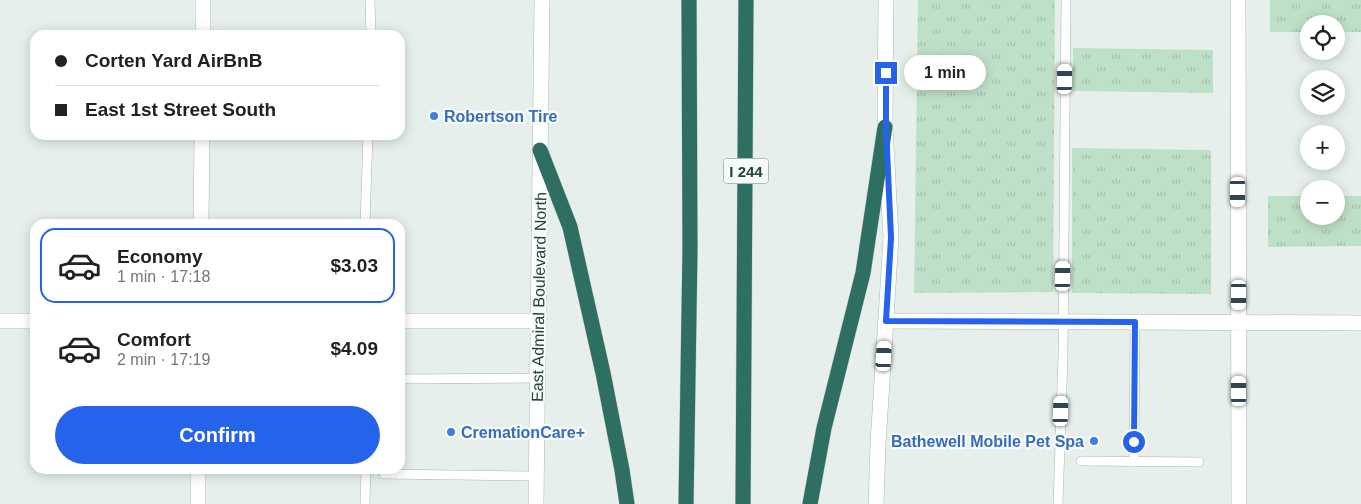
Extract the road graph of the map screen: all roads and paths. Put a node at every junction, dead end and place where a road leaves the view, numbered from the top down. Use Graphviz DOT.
graph roads {
  1 [pos="203,0"];
  2 [pos="370,0"];
  3 [pos="542,0"];
  4 [pos="689,0"];
  5 [pos="746,0"];
  6 [pos="886,0"];
  7 [pos="1066,0"];
  8 [pos="1238,0"];
  9 [pos="203,30"];
  10 [pos="371,30"];
  11 [pos="886,127"];
  12 [pos="202,140"];
  13 [pos="368,140"];
  14 [pos="540,150"];
  15 [pos="201,219"];
  16 [pos="365,219"];
  17 [pos="0,321"];
  18 [pos="30,321"];
  19 [pos="405,321"];
  20 [pos="538,321"];
  21 [pos="886,321"];
  22 [pos="1063,322"];
  23 [pos="1135,322"];
  24 [pos="1239,322"];
  25 [pos="1361,323"];
  26 [pos="538,378"];
  27 [pos="405,379"];
  28 [pos="1081,461"];
  29 [pos="1134,462"];
  30 [pos="1199,462"];
  31 [pos="198,474"];
  32 [pos="366,474"];
  33 [pos="384,474"];
  34 [pos="536,476"];
  35 [pos="198,504"];
  36 [pos="365,504"];
  37 [pos="536,504"];
  38 [pos="627,504"];
  39 [pos="686,504"];
  40 [pos="742,504"];
  41 [pos="810,504"];
  42 [pos="876,504"];
  43 [pos="1058,504"];
  44 [pos="1239,504"];
  1 -- 9 [label="street"];
  2 -- 10 [label="lane"];
  3 -- 14 [label="street, East Admiral Boulevard North"];
  4 -- 39 [label="highway"];
  5 -- 40 [label="highway, I 244"];
  6 -- 11 [label="street"];
  7 -- 22 [label="lane"];
  8 -- 24 [label="street"];
  11 -- 21 [label="street"];
  11 -- 41 [label="highway"];
  12 -- 15 [label="street"];
  13 -- 16 [label="lane"];
  14 -- 20 [label="street, East Admiral Boulevard North"];
  14 -- 38 [label="highway"];
  17 -- 18 [label="street"];
  19 -- 20 [label="street"];
  20 -- 26 [label="street, East Admiral Boulevard North"];
  21 -- 22 [label="street"];
  21 -- 42 [label="street"];
  22 -- 23 [label="street"];
  22 -- 43 [label="lane"];
  23 -- 24 [label="street"];
  23 -- 29 [label="lane"];
  24 -- 25 [label="street"];
  24 -- 44 [label="street"];
  26 -- 27 [label="lane"];
  26 -- 34 [label="street, East Admiral Boulevard North"];
  28 -- 29 [label="lane"];
  29 -- 30 [label="lane"];
  31 -- 35 [label="street"];
  32 -- 36 [label="lane"];
  33 -- 34 [label="lane"];
  34 -- 37 [label="street, East Admiral Boulevard North"];
}
